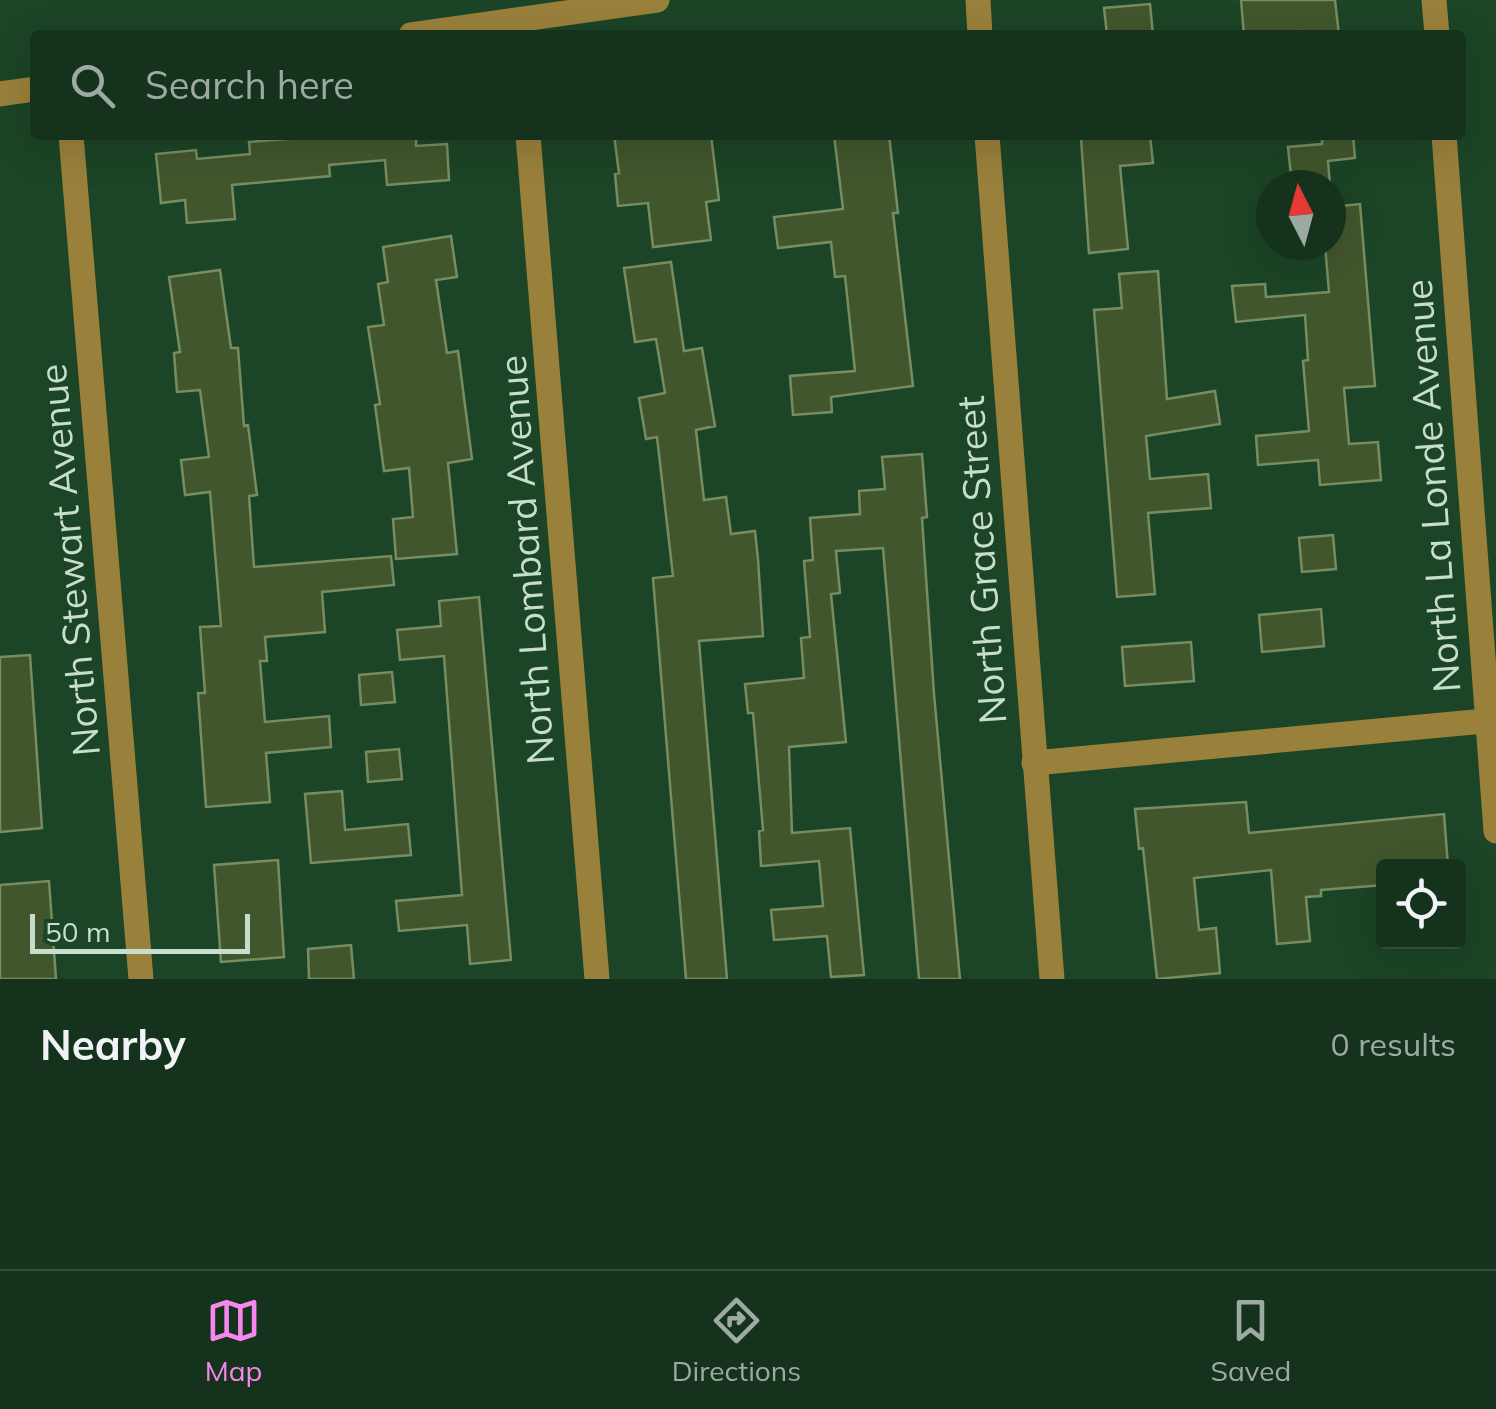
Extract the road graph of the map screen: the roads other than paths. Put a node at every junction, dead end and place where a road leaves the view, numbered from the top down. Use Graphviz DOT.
graph roads {
  1 [pos="657,0"];
  2 [pos="978,0"];
  3 [pos="1434,0"];
  4 [pos="518,27"];
  5 [pos="478,30"];
  6 [pos="980,30"];
  7 [pos="1437,30"];
  8 [pos="30,91"];
  9 [pos="0,94"];
  10 [pos="72,140"];
  11 [pos="528,140"];
  12 [pos="988,140"];
  13 [pos="1444,140"];
  14 [pos="1491,720"];
  15 [pos="1034,763"];
  16 [pos="1496,831"];
  17 [pos="141,979"];
  18 [pos="597,979"];
  19 [pos="1052,979"];
  1 -- 4 [label="street"];
  2 -- 6 [label="street"];
  3 -- 7 [label="street"];
  4 -- 5 [label="street"];
  8 -- 9 [label="street"];
  10 -- 17 [label="street, North Stewart Avenue"];
  11 -- 18 [label="street, North Lombard Avenue"];
  12 -- 15 [label="street, North Grace Street"];
  13 -- 14 [label="street, North La Londe Avenue"];
  14 -- 15 [label="street"];
  14 -- 16 [label="street, North La Londe Avenue"];
  15 -- 19 [label="street, North Grace Street"];
}
